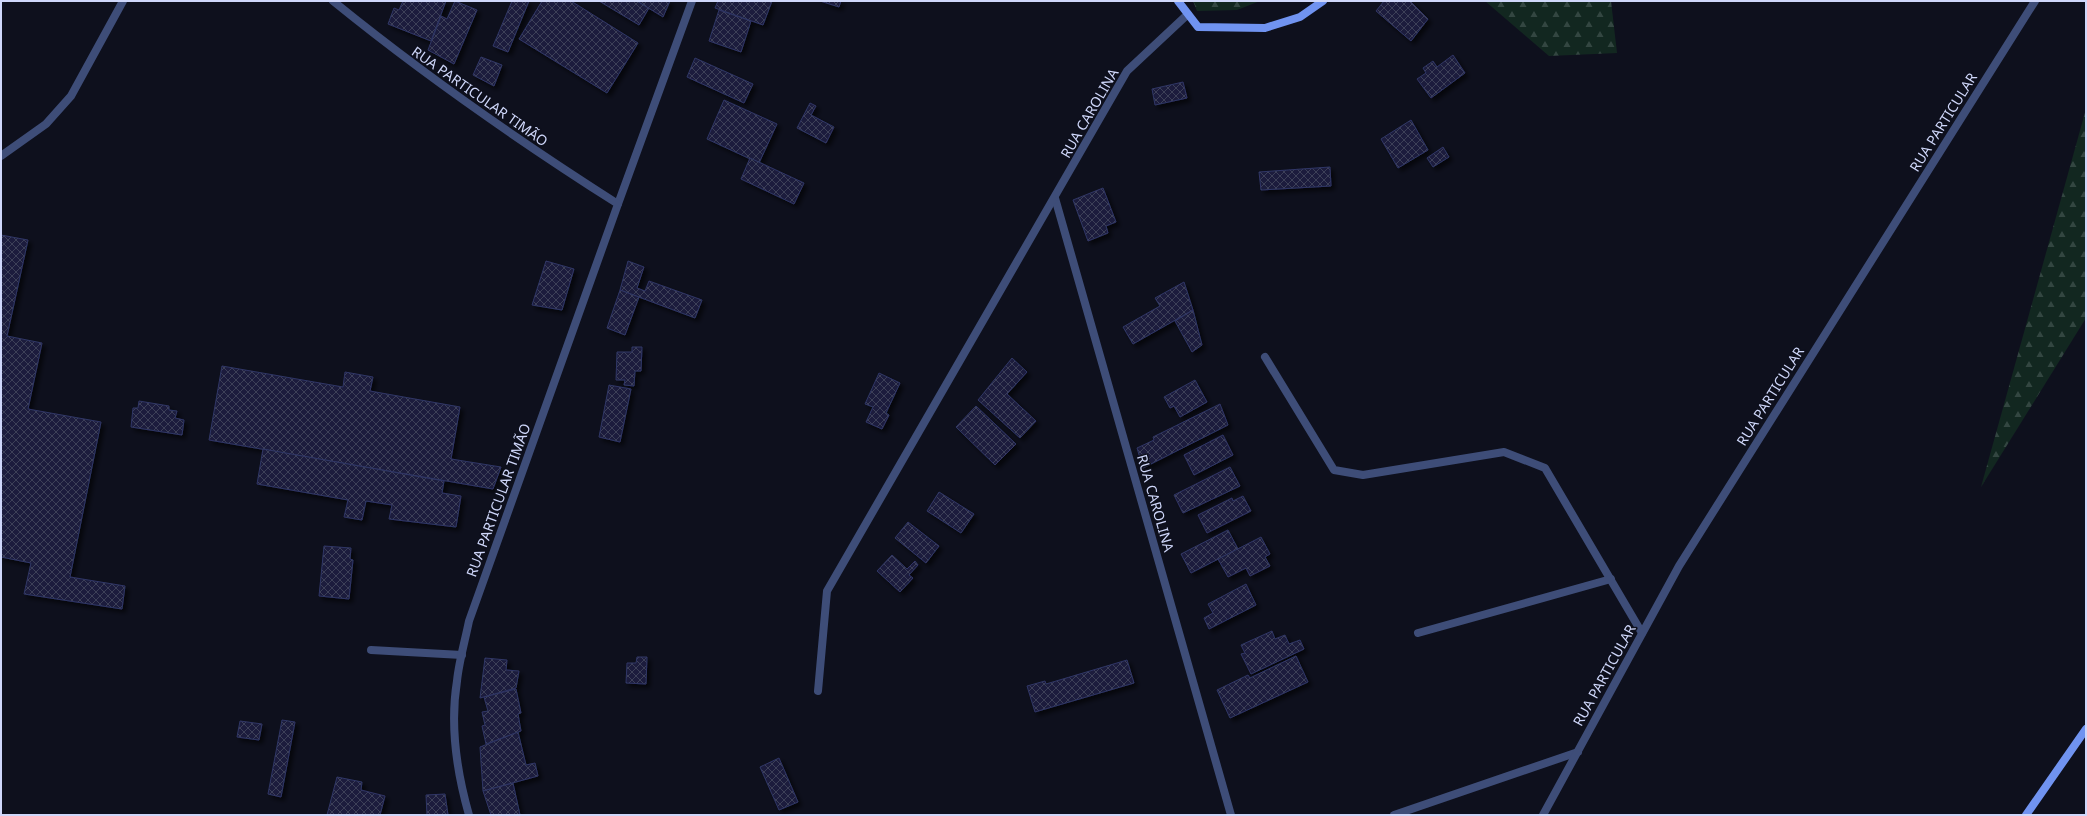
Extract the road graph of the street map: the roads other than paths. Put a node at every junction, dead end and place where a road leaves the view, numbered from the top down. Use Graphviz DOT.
graph roads {
  1 [pos="123,1"];
  2 [pos="334,1"];
  3 [pos="692,1"];
  4 [pos="1178,1"];
  5 [pos="1323,1"];
  6 [pos="2035,1"];
  7 [pos="1188,14"];
  8 [pos="1,156"];
  9 [pos="1055,198"];
  10 [pos="618,204"];
  11 [pos="1264,357"];
  12 [pos="1611,579"];
  13 [pos="1418,633"];
  14 [pos="1642,633"];
  15 [pos="371,650"];
  16 [pos="462,655"];
  17 [pos="818,691"];
  18 [pos="2086,729"];
  19 [pos="1578,752"];
  20 [pos="469,815"];
  21 [pos="1231,815"];
  22 [pos="1394,815"];
  23 [pos="1543,815"];
  24 [pos="2026,815"];
  1 -- 8 [label="street"];
  2 -- 10 [label="street, RUA PARTICULAR TIMÃO"];
  3 -- 10 [label="street, RUA PARTICULAR TIMÃO"];
  4 -- 7 [label="main road"];
  5 -- 7 [label="main road"];
  6 -- 14 [label="street, RUA PARTICULAR"];
  7 -- 9 [label="street, RUA CAROLINA"];
  9 -- 17 [label="street, RUA CAROLINA"];
  9 -- 21 [label="street, RUA CAROLINA"];
  10 -- 16 [label="street, RUA PARTICULAR TIMÃO"];
  11 -- 12 [label="street"];
  12 -- 13 [label="street"];
  12 -- 14 [label="street"];
  14 -- 19 [label="street, RUA PARTICULAR"];
  15 -- 16 [label="street"];
  16 -- 20 [label="street, RUA PARTICULAR TIMÃO"];
  18 -- 24 [label="main road"];
  19 -- 22 [label="street"];
  19 -- 23 [label="street, RUA PARTICULAR"];
}
